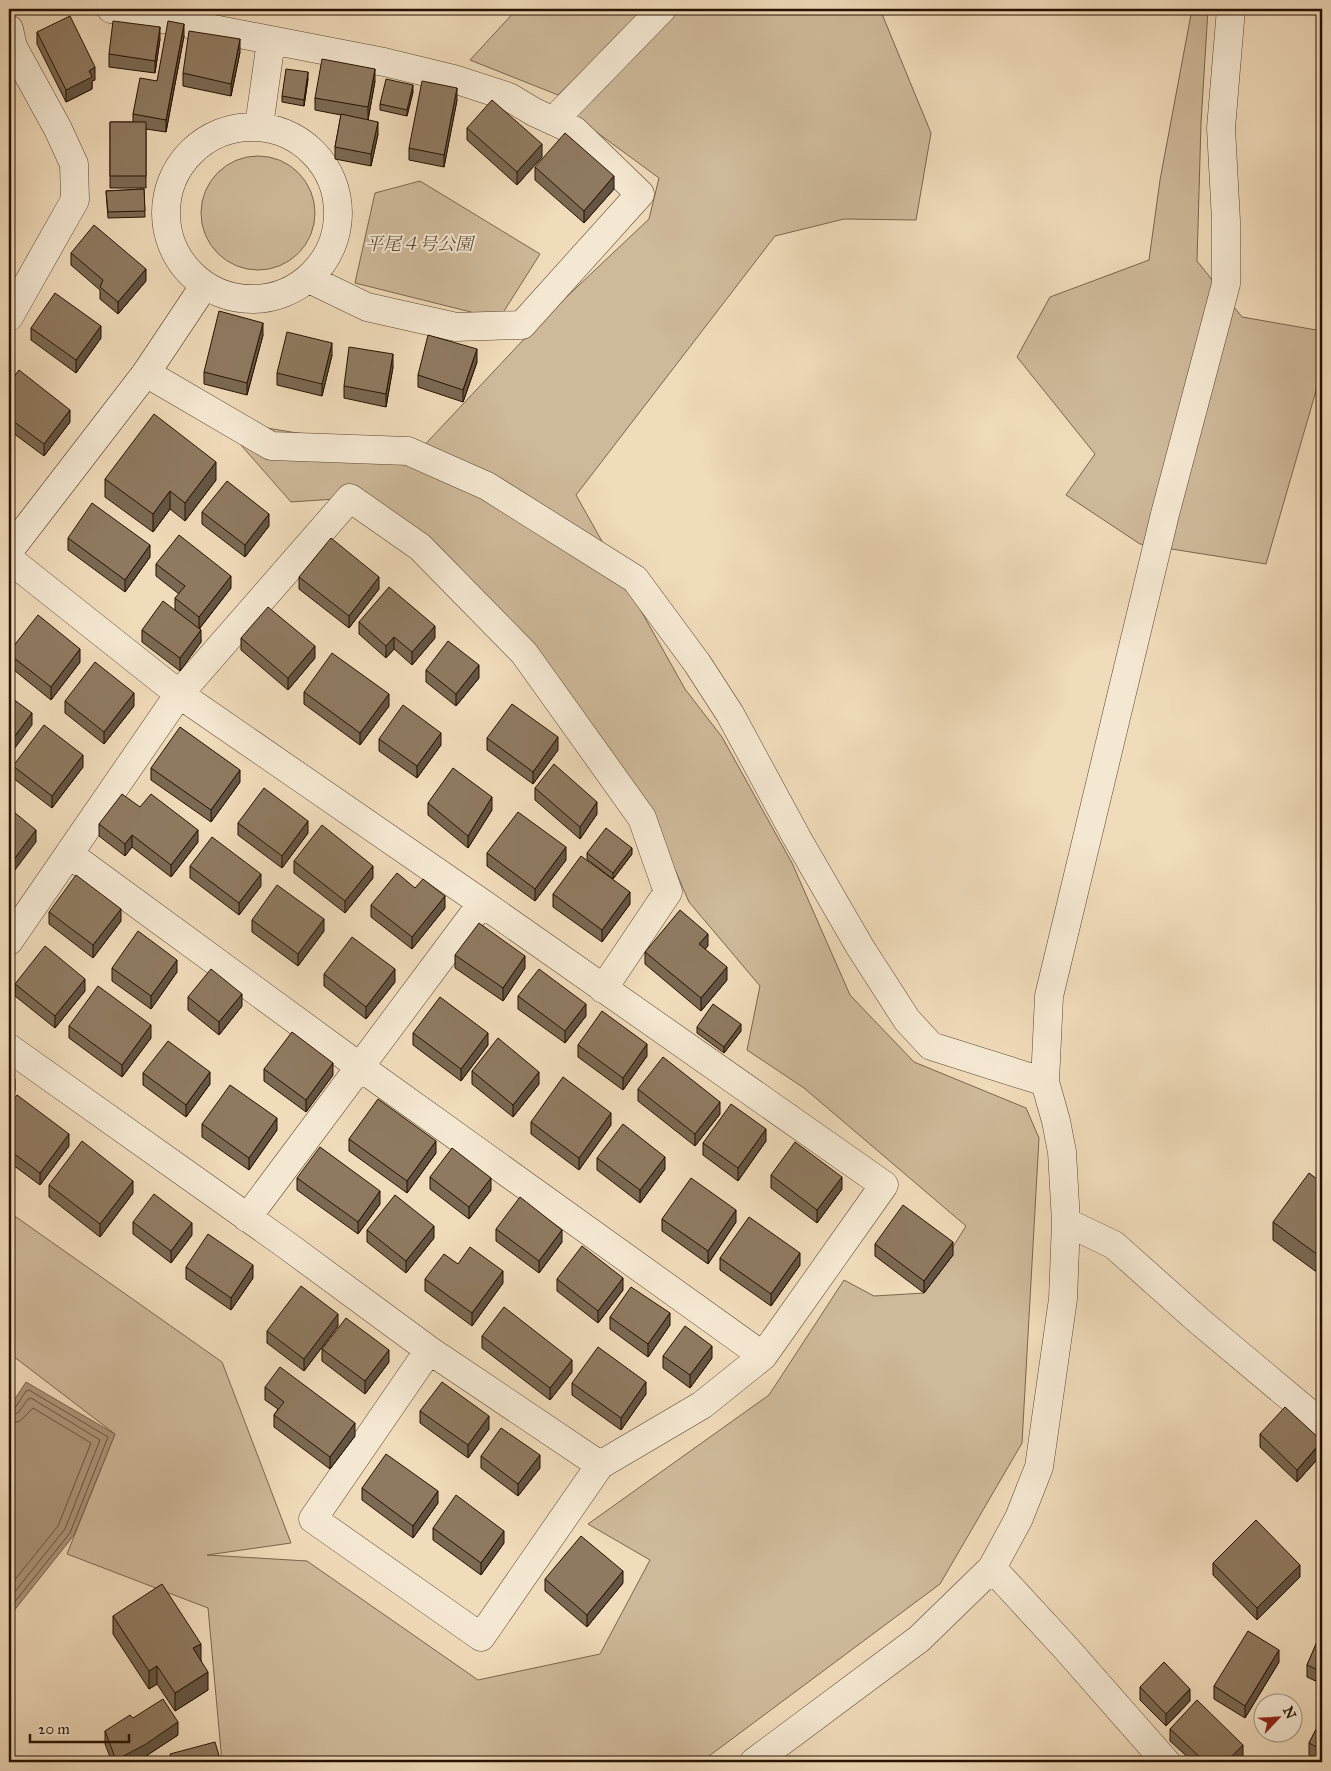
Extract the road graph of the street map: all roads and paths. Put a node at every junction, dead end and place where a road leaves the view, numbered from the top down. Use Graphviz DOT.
graph roads {
  1 [pos="111,9"];
  2 [pos="662,9"];
  3 [pos="1231,9"];
  4 [pos="10,41"];
  5 [pos="271,41"];
  6 [pos="553,121"];
  7 [pos="259,126"];
  8 [pos="309,280"];
  9 [pos="204,286"];
  10 [pos="9,317"];
  11 [pos="146,373"];
  12 [pos="9,551"];
  13 [pos="9,560"];
  14 [pos="179,694"];
  15 [pos="69,854"];
  16 [pos="482,903"];
  17 [pos="9,941"];
  18 [pos="603,989"];
  19 [pos="9,1048"];
  20 [pos="360,1067"];
  21 [pos="1044,1082"];
  22 [pos="247,1218"];
  23 [pos="1066,1222"];
  24 [pos="429,1350"];
  25 [pos="763,1356"];
  26 [pos="1322,1424"];
  27 [pos="600,1465"];
  28 [pos="992,1568"];
  29 [pos="754,1762"];
  30 [pos="1166,1762"];
  1 -- 5 [label="street"];
  2 -- 6 [label="street"];
  3 -- 21 [label="street"];
  4 -- 10 [label="street"];
  5 -- 6 [label="street"];
  5 -- 7 [label="street"];
  6 -- 8 [label="street"];
  7 -- 8 [label="street"];
  7 -- 9 [label="street"];
  8 -- 9 [label="street"];
  9 -- 11 [label="street"];
  11 -- 12 [label="street"];
  11 -- 21 [label="street"];
  13 -- 14 [label="street"];
  14 -- 15 [label="street"];
  14 -- 16 [label="street"];
  14 -- 18 [label="street"];
  15 -- 17 [label="street"];
  15 -- 20 [label="street"];
  16 -- 18 [label="street"];
  16 -- 20 [label="street"];
  18 -- 25 [label="street"];
  19 -- 22 [label="street"];
  20 -- 22 [label="street"];
  20 -- 25 [label="street"];
  21 -- 23 [label="street"];
  22 -- 24 [label="street"];
  23 -- 26 [label="street"];
  23 -- 28 [label="street"];
  24 -- 27 [label="street"];
  24 -- 27 [label="street"];
  25 -- 27 [label="street"];
  28 -- 29 [label="street"];
  28 -- 30 [label="street"];
}
